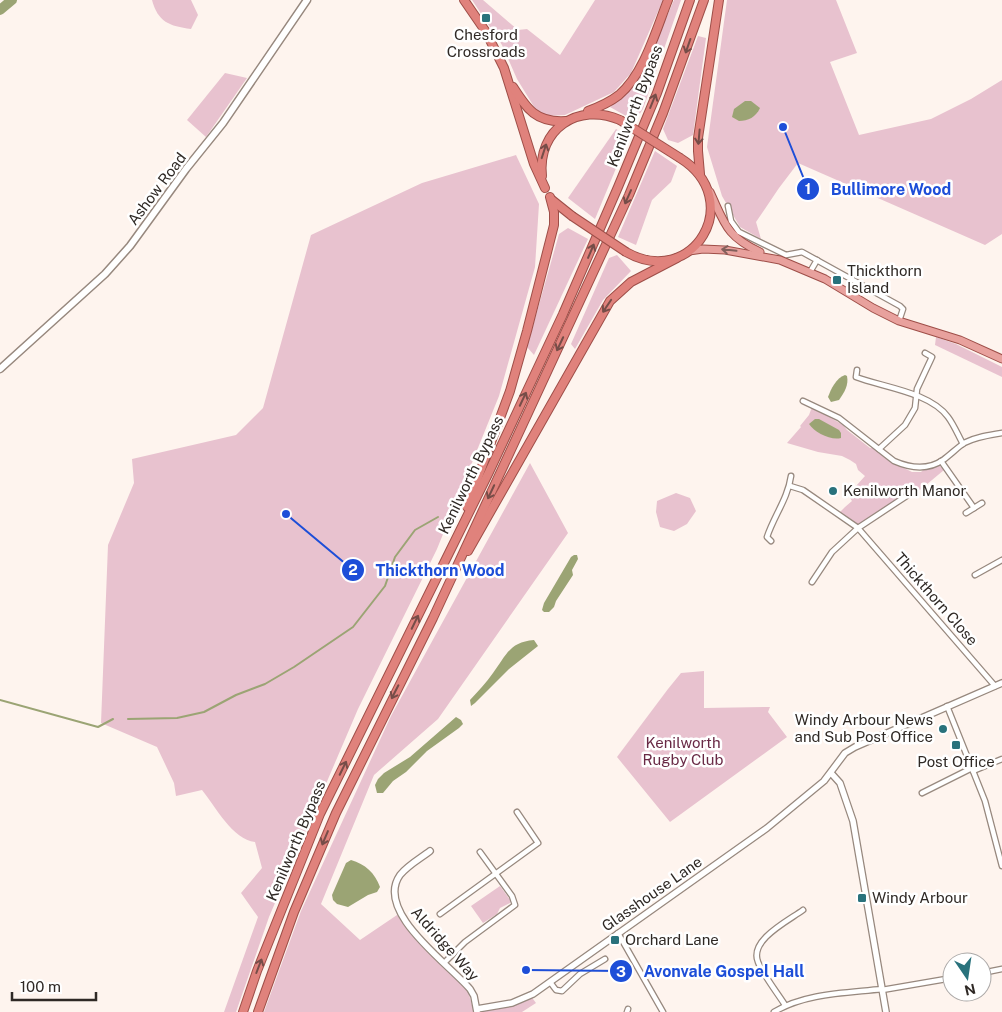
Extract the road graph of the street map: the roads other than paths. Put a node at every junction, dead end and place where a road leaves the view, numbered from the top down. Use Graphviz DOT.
graph roads {
  1 [pos="307,0"];
  2 [pos="464,0"];
  3 [pos="668,0"];
  4 [pos="690,0"];
  5 [pos="704,0"];
  6 [pos="719,0"];
  7 [pos="509,81"];
  8 [pos="575,117"];
  9 [pos="566,121"];
  10 [pos="700,175"];
  11 [pos="545,188"];
  12 [pos="708,188"];
  13 [pos="550,197"];
  14 [pos="728,206"];
  15 [pos="689,251"];
  16 [pos="770,257"];
  17 [pos="677,258"];
  18 [pos="817,260"];
  19 [pos="810,272"];
  20 [pos="899,321"];
  21 [pos="925,353"];
  22 [pos="1002,359"];
  23 [pos="0,370"];
  24 [pos="857,370"];
  25 [pos="856,377"];
  26 [pos="854,383"];
  27 [pos="917,397"];
  28 [pos="803,401"];
  29 [pos="1002,433"];
  30 [pos="963,444"];
  31 [pos="879,449"];
  32 [pos="941,461"];
  33 [pos="791,476"];
  34 [pos="790,486"];
  35 [pos="911,493"];
  36 [pos="982,503"];
  37 [pos="974,508"];
  38 [pos="966,513"];
  39 [pos="858,528"];
  40 [pos="761,539"];
  41 [pos="449,553"];
  42 [pos="1002,560"];
  43 [pos="975,575"];
  44 [pos="812,582"];
  45 [pos="448,585"];
  46 [pos="1002,683"];
  47 [pos="995,686"];
  48 [pos="947,706"];
  49 [pos="1002,759"];
  50 [pos="973,770"];
  51 [pos="831,773"];
  52 [pos="922,793"];
  53 [pos="517,812"];
  54 [pos="430,851"];
  55 [pos="480,852"];
  56 [pos="1002,866"];
  57 [pos="496,874"];
  58 [pos="803,910"];
  59 [pos="440,914"];
  60 [pos="618,933"];
  61 [pos="605,959"];
  62 [pos="444,964"];
  63 [pos="942,980"];
  64 [pos="550,982"];
  65 [pos="882,990"];
  66 [pos="785,1005"];
  67 [pos="477,1011"];
  68 [pos="243,1012"];
  69 [pos="258,1012"];
  70 [pos="663,1012"];
  71 [pos="774,1012"];
  72 [pos="886,1012"];
  1 -- 23 [label="main road, Ashow Road"];
  2 -- 7 [label="highway"];
  3 -- 8 [label="highway"];
  41 -- 4 [label="highway, Kenilworth Bypass, one-way"];
  5 -- 45 [label="highway, Kenilworth Bypass, one-way"];
  6 -- 10 [label="highway, one-way"];
  7 -- 9 [label="highway"];
  7 -- 11 [label="highway"];
  8 -- 9 [label="highway"];
  8 -- 10 [label="highway, bridge"];
  11 -- 9 [label="highway, one-way"];
  10 -- 12 [label="highway"];
  11 -- 13 [label="highway"];
  12 -- 15 [label="highway"];
  12 -- 16 [label="main road"];
  13 -- 17 [label="highway, bridge"];
  13 -- 41 [label="highway"];
  14 -- 18 [label="street"];
  16 -- 15 [label="main road, one-way"];
  15 -- 17 [label="highway"];
  16 -- 19 [label="main road"];
  17 -- 45 [label="highway, one-way"];
  18 -- 19 [label="street"];
  18 -- 20 [label="street"];
  19 -- 20 [label="main road"];
  20 -- 22 [label="main road"];
  21 -- 27 [label="street"];
  24 -- 25 [label="street"];
  25 -- 26 [label="street"];
  25 -- 27 [label="street"];
  27 -- 30 [label="street"];
  27 -- 31 [label="street"];
  28 -- 31 [label="street"];
  29 -- 30 [label="street"];
  30 -- 32 [label="street"];
  31 -- 32 [label="street"];
  32 -- 37 [label="street"];
  33 -- 34 [label="street"];
  34 -- 39 [label="street, Thickthorn Close"];
  34 -- 40 [label="street"];
  35 -- 39 [label="street"];
  36 -- 37 [label="street"];
  37 -- 38 [label="street"];
  39 -- 44 [label="street"];
  39 -- 47 [label="street, Thickthorn Close"];
  68 -- 41 [label="highway, Kenilworth Bypass, one-way"];
  42 -- 43 [label="street"];
  45 -- 69 [label="highway, Kenilworth Bypass, one-way"];
  46 -- 47 [label="street, Glasshouse Lane"];
  47 -- 48 [label="street, Glasshouse Lane"];
  48 -- 50 [label="street"];
  48 -- 51 [label="street, Glasshouse Lane"];
  49 -- 50 [label="street"];
  50 -- 52 [label="street"];
  50 -- 56 [label="street"];
  51 -- 60 [label="street, Glasshouse Lane"];
  51 -- 65 [label="street"];
  53 -- 57 [label="street"];
  54 -- 62 [label="street, Aldridge Way"];
  55 -- 57 [label="street"];
  57 -- 59 [label="street"];
  57 -- 62 [label="street"];
  58 -- 66 [label="street"];
  60 -- 64 [label="street, Glasshouse Lane"];
  60 -- 70 [label="street"];
  61 -- 64 [label="street"];
  62 -- 67 [label="street, Aldridge Way"];
  63 -- 65 [label="street"];
  64 -- 67 [label="street, Glasshouse Lane"];
  65 -- 66 [label="street"];
  65 -- 72 [label="street"];
  66 -- 71 [label="street"];
}
